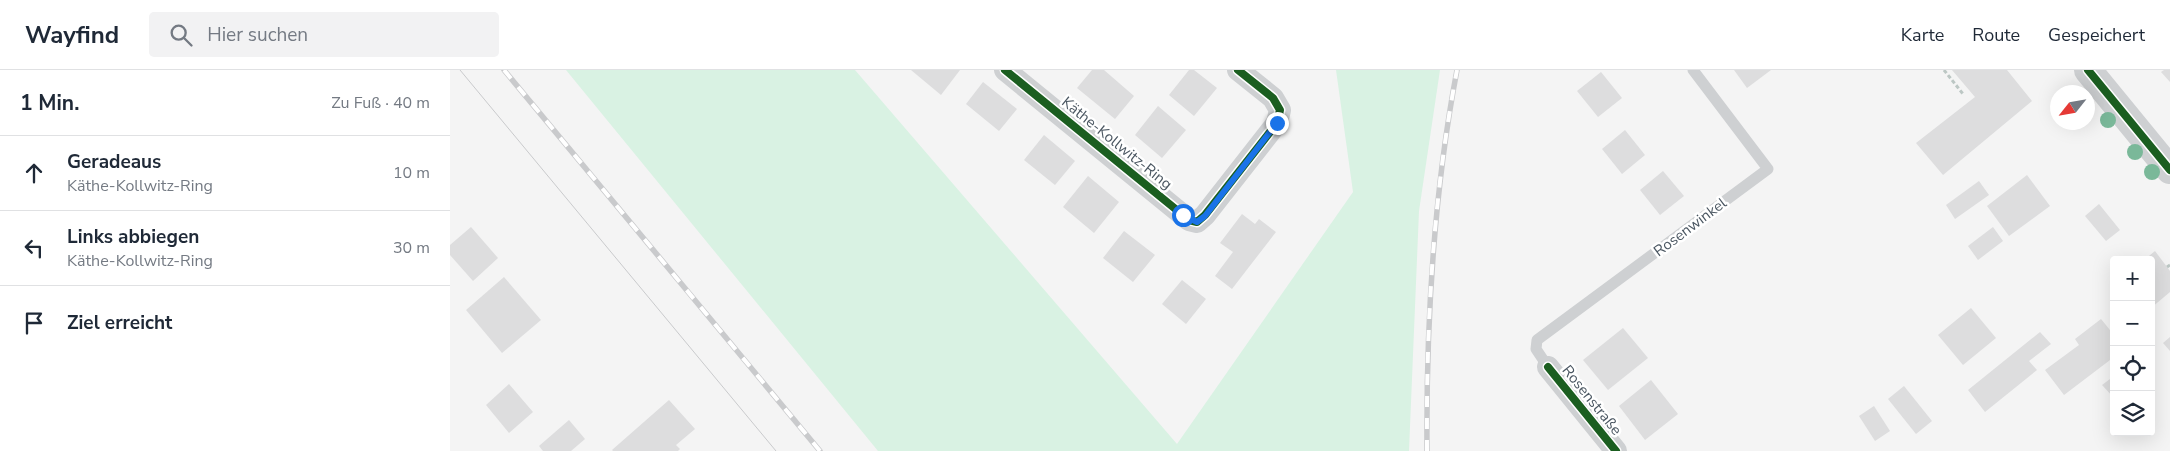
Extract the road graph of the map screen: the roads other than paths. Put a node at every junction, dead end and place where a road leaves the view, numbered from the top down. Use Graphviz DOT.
graph roads {
  1 [pos="1005,70"];
  2 [pos="1238,70"];
  3 [pos="1693,70"];
  4 [pos="2088,70"];
  5 [pos="2170,170"];
  6 [pos="1548,367"];
  7 [pos="1616,451"];
  1 -- 2 [label="street, Käthe-Kollwitz-Ring"];
  3 -- 6 [label="lane, Rosenwinkel"];
  4 -- 5 [label="street"];
  6 -- 7 [label="street, Rosenstraße"];
}
